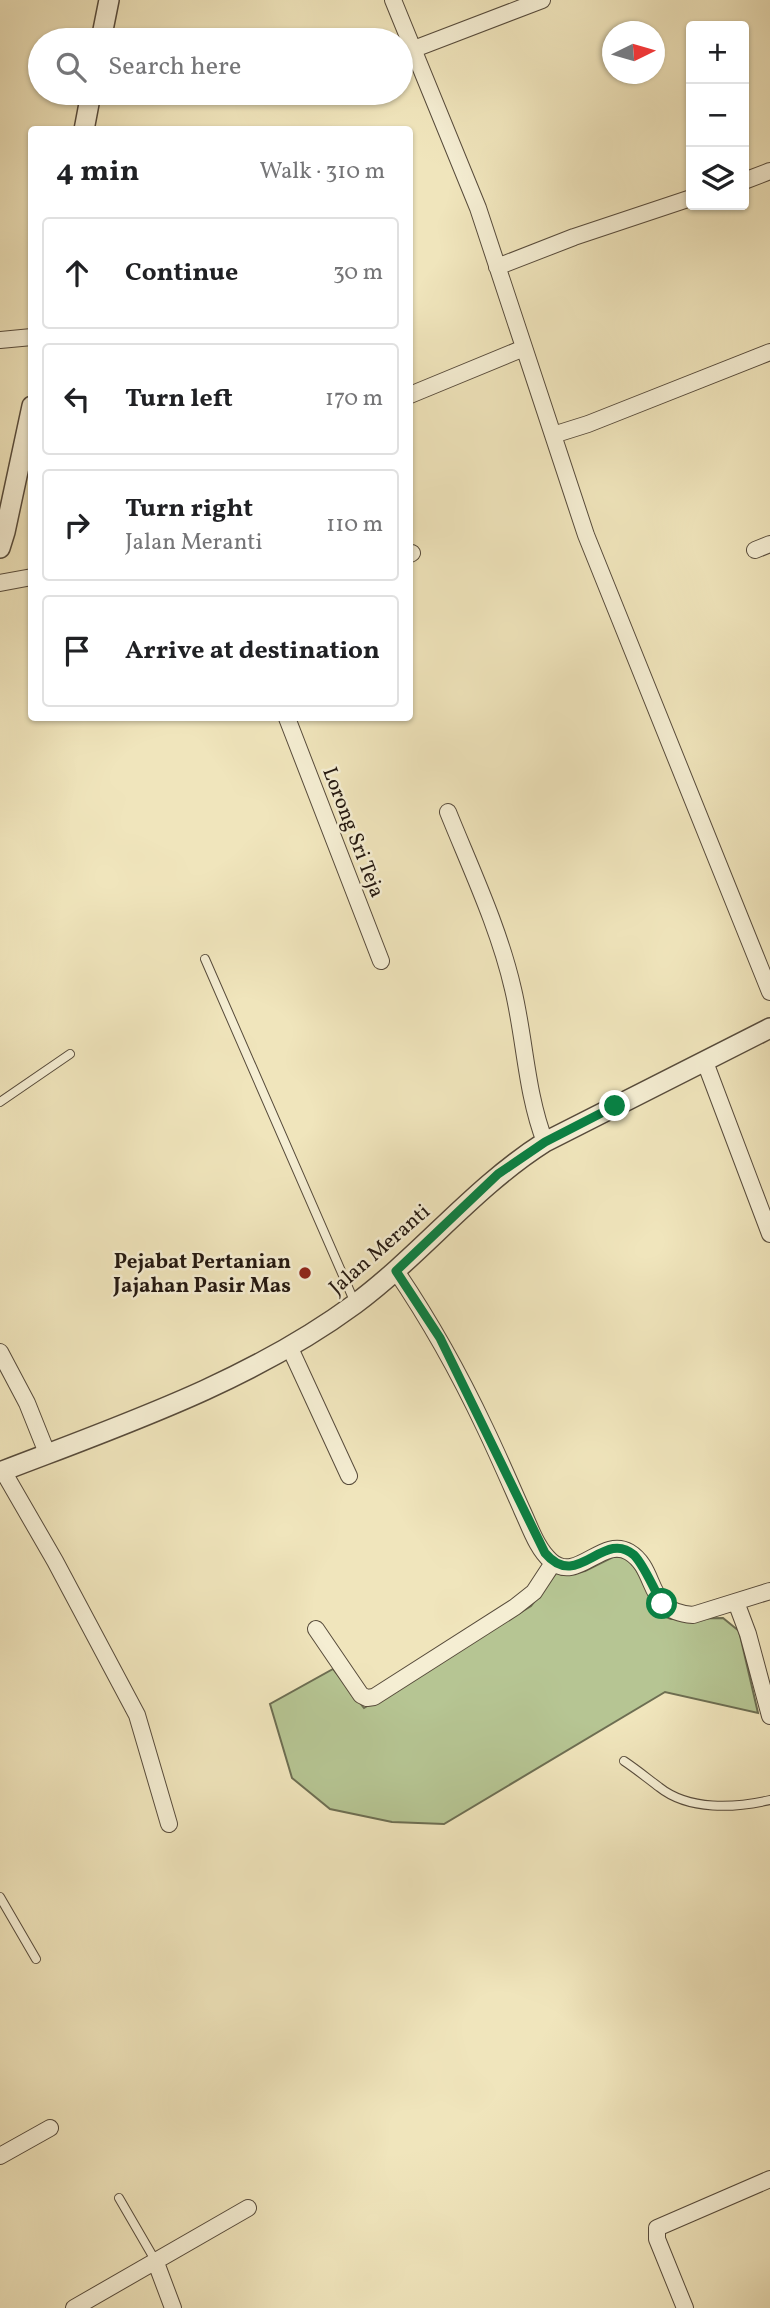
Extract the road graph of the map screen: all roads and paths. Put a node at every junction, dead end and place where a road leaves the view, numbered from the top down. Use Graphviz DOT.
graph roads {
  1 [pos="109,0"];
  2 [pos="393,0"];
  3 [pos="541,0"];
  4 [pos="103,28"];
  5 [pos="402,28"];
  6 [pos="413,40"];
  7 [pos="413,58"];
  8 [pos="89,105"];
  9 [pos="86,126"];
  10 [pos="770,172"];
  11 [pos="749,179"];
  12 [pos="686,200"];
  13 [pos="497,267"];
  14 [pos="28,337"];
  15 [pos="0,340"];
  16 [pos="524,348"];
  17 [pos="770,352"];
  18 [pos="413,394"];
  19 [pos="28,425"];
  20 [pos="552,435"];
  21 [pos="0,548"];
  22 [pos="28,578"];
  23 [pos="0,583"];
  24 [pos="289,721"];
  25 [pos="448,811"];
  26 [pos="205,959"];
  27 [pos="381,961"];
  28 [pos="770,992"];
  29 [pos="770,1029"];
  30 [pos="70,1054"];
  31 [pos="705,1062"];
  32 [pos="0,1102"];
  33 [pos="545,1142"];
  34 [pos="770,1234"];
  35 [pos="396,1271"];
  36 [pos="356,1303"];
  37 [pos="289,1346"];
  38 [pos="0,1352"];
  39 [pos="47,1452"];
  40 [pos="2,1471"];
  41 [pos="349,1476"];
  42 [pos="553,1563"];
  43 [pos="770,1591"];
  44 [pos="736,1602"];
  45 [pos="316,1629"];
  46 [pos="770,1716"];
  47 [pos="624,1761"];
  48 [pos="770,1800"];
  49 [pos="170,1824"];
  50 [pos="0,1897"];
  51 [pos="36,1959"];
  52 [pos="50,2128"];
  53 [pos="0,2156"];
  54 [pos="770,2179"];
  55 [pos="119,2198"];
  56 [pos="248,2208"];
  57 [pos="155,2260"];
  58 [pos="74,2308"];
  59 [pos="173,2308"];
  60 [pos="685,2308"];
  1 -- 4 [label="street"];
  2 -- 5 [label="street"];
  3 -- 6 [label="street"];
  7 -- 13 [label="street"];
  8 -- 9 [label="street"];
  10 -- 11 [label="street"];
  12 -- 13 [label="street"];
  13 -- 16 [label="street"];
  14 -- 15 [label="street"];
  16 -- 18 [label="street"];
  16 -- 20 [label="street"];
  17 -- 20 [label="street"];
  19 -- 21 [label="street"];
  20 -- 28 [label="street"];
  22 -- 23 [label="street"];
  24 -- 27 [label="street, Lorong Sri Teja"];
  25 -- 33 [label="street"];
  26 -- 36 [label="lane"];
  29 -- 31 [label="street, Jalan Meranti"];
  30 -- 32 [label="lane"];
  31 -- 33 [label="street, Jalan Meranti"];
  31 -- 34 [label="street"];
  33 -- 35 [label="street, Jalan Meranti"];
  35 -- 36 [label="street, Jalan Meranti"];
  35 -- 42 [label="street"];
  36 -- 37 [label="street, Jalan Meranti"];
  37 -- 39 [label="street, Jalan Meranti"];
  37 -- 41 [label="street"];
  38 -- 39 [label="street"];
  39 -- 40 [label="street, Jalan Meranti"];
  40 -- 49 [label="street"];
  42 -- 44 [label="street"];
  42 -- 45 [label="street"];
  43 -- 44 [label="street"];
  44 -- 46 [label="street"];
  47 -- 48 [label="lane"];
  50 -- 51 [label="lane"];
  52 -- 53 [label="street"];
  54 -- 60 [label="street"];
  55 -- 57 [label="lane"];
  56 -- 57 [label="street"];
  57 -- 58 [label="street"];
  57 -- 59 [label="street"];
}
